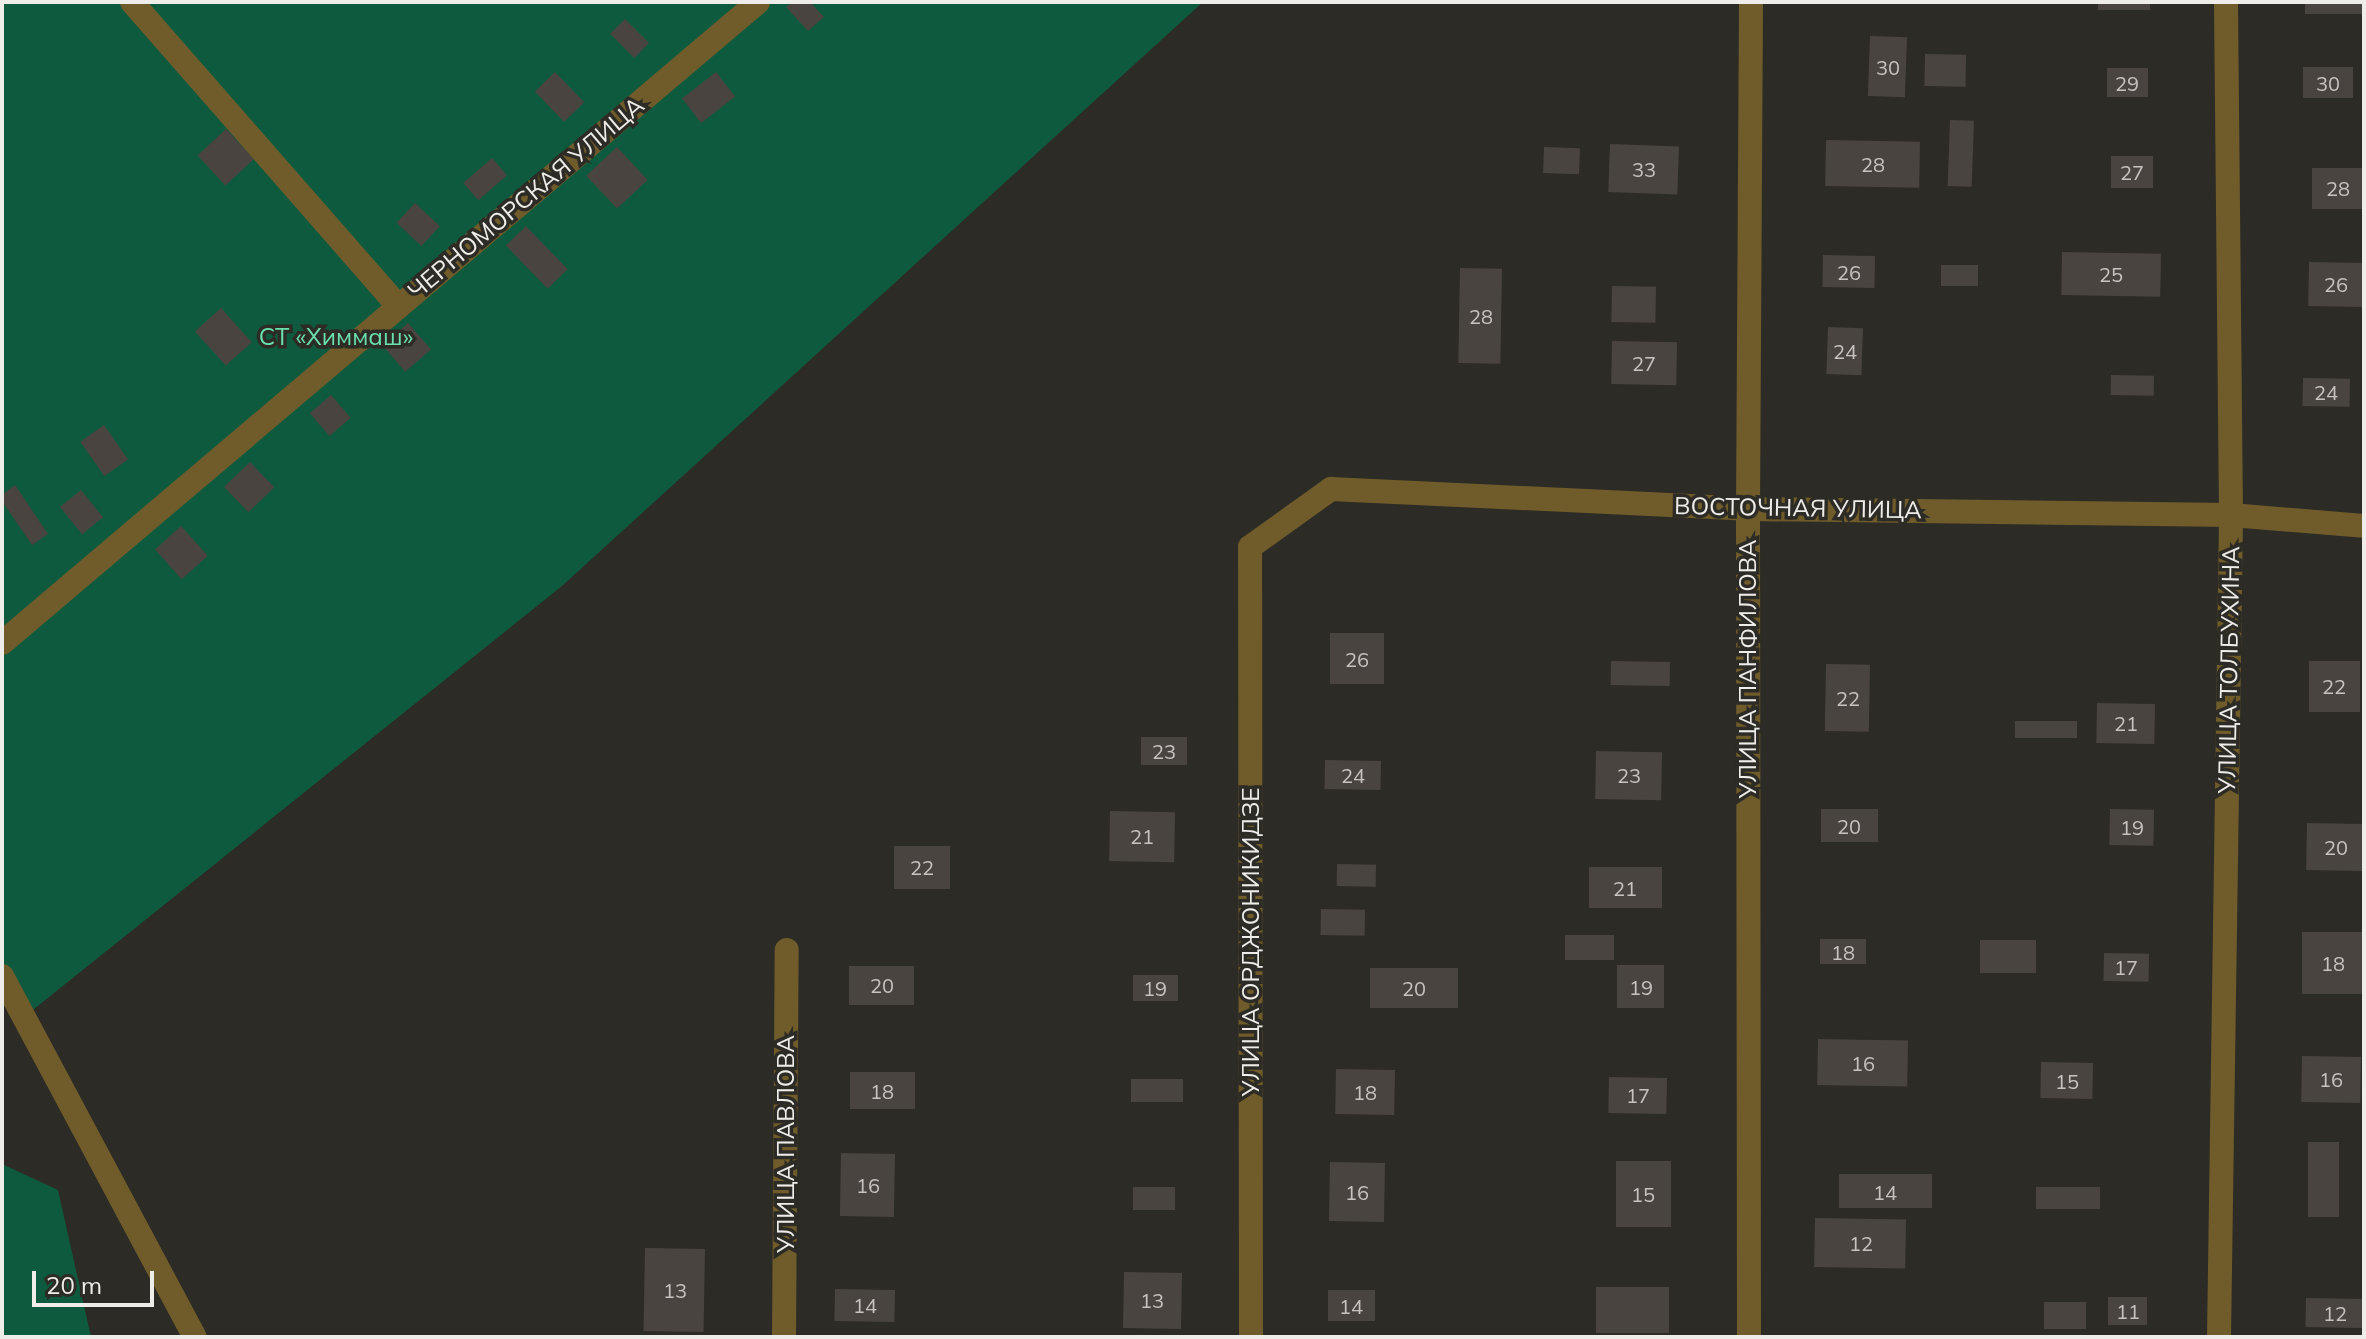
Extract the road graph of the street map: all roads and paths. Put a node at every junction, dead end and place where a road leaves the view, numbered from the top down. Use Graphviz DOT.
graph roads {
  1 [pos="132,2"];
  2 [pos="758,2"];
  3 [pos="1751,2"];
  4 [pos="2226,2"];
  5 [pos="399,307"];
  6 [pos="1748,509"];
  7 [pos="2231,515"];
  8 [pos="2364,526"];
  9 [pos="1250,547"];
  10 [pos="2,643"];
  11 [pos="787,950"];
  12 [pos="2,976"];
  13 [pos="195,1337"];
  14 [pos="784,1337"];
  15 [pos="1251,1337"];
  16 [pos="1749,1337"];
  17 [pos="2219,1337"];
  1 -- 5 [label="street"];
  2 -- 5 [label="street, ЧЕРНОМОРСКАЯ УЛИЦА"];
  3 -- 6 [label="street, УЛИЦА ПАНФИЛОВА"];
  4 -- 7 [label="street, УЛИЦА ТОЛБУХИНА"];
  5 -- 10 [label="street, ЧЕРНОМОРСКАЯ УЛИЦА"];
  6 -- 7 [label="street, ВОСТОЧНАЯ УЛИЦА"];
  6 -- 9 [label="street, ВОСТОЧНАЯ УЛИЦА"];
  6 -- 16 [label="street, УЛИЦА ПАНФИЛОВА"];
  7 -- 8 [label="street, ВОСТОЧНАЯ УЛИЦА"];
  7 -- 17 [label="street, УЛИЦА ТОЛБУХИНА"];
  9 -- 15 [label="street, УЛИЦА ОРДЖОНИКИДЗЕ"];
  11 -- 14 [label="street, УЛИЦА ПАВЛОВА"];
  12 -- 13 [label="street"];
}
